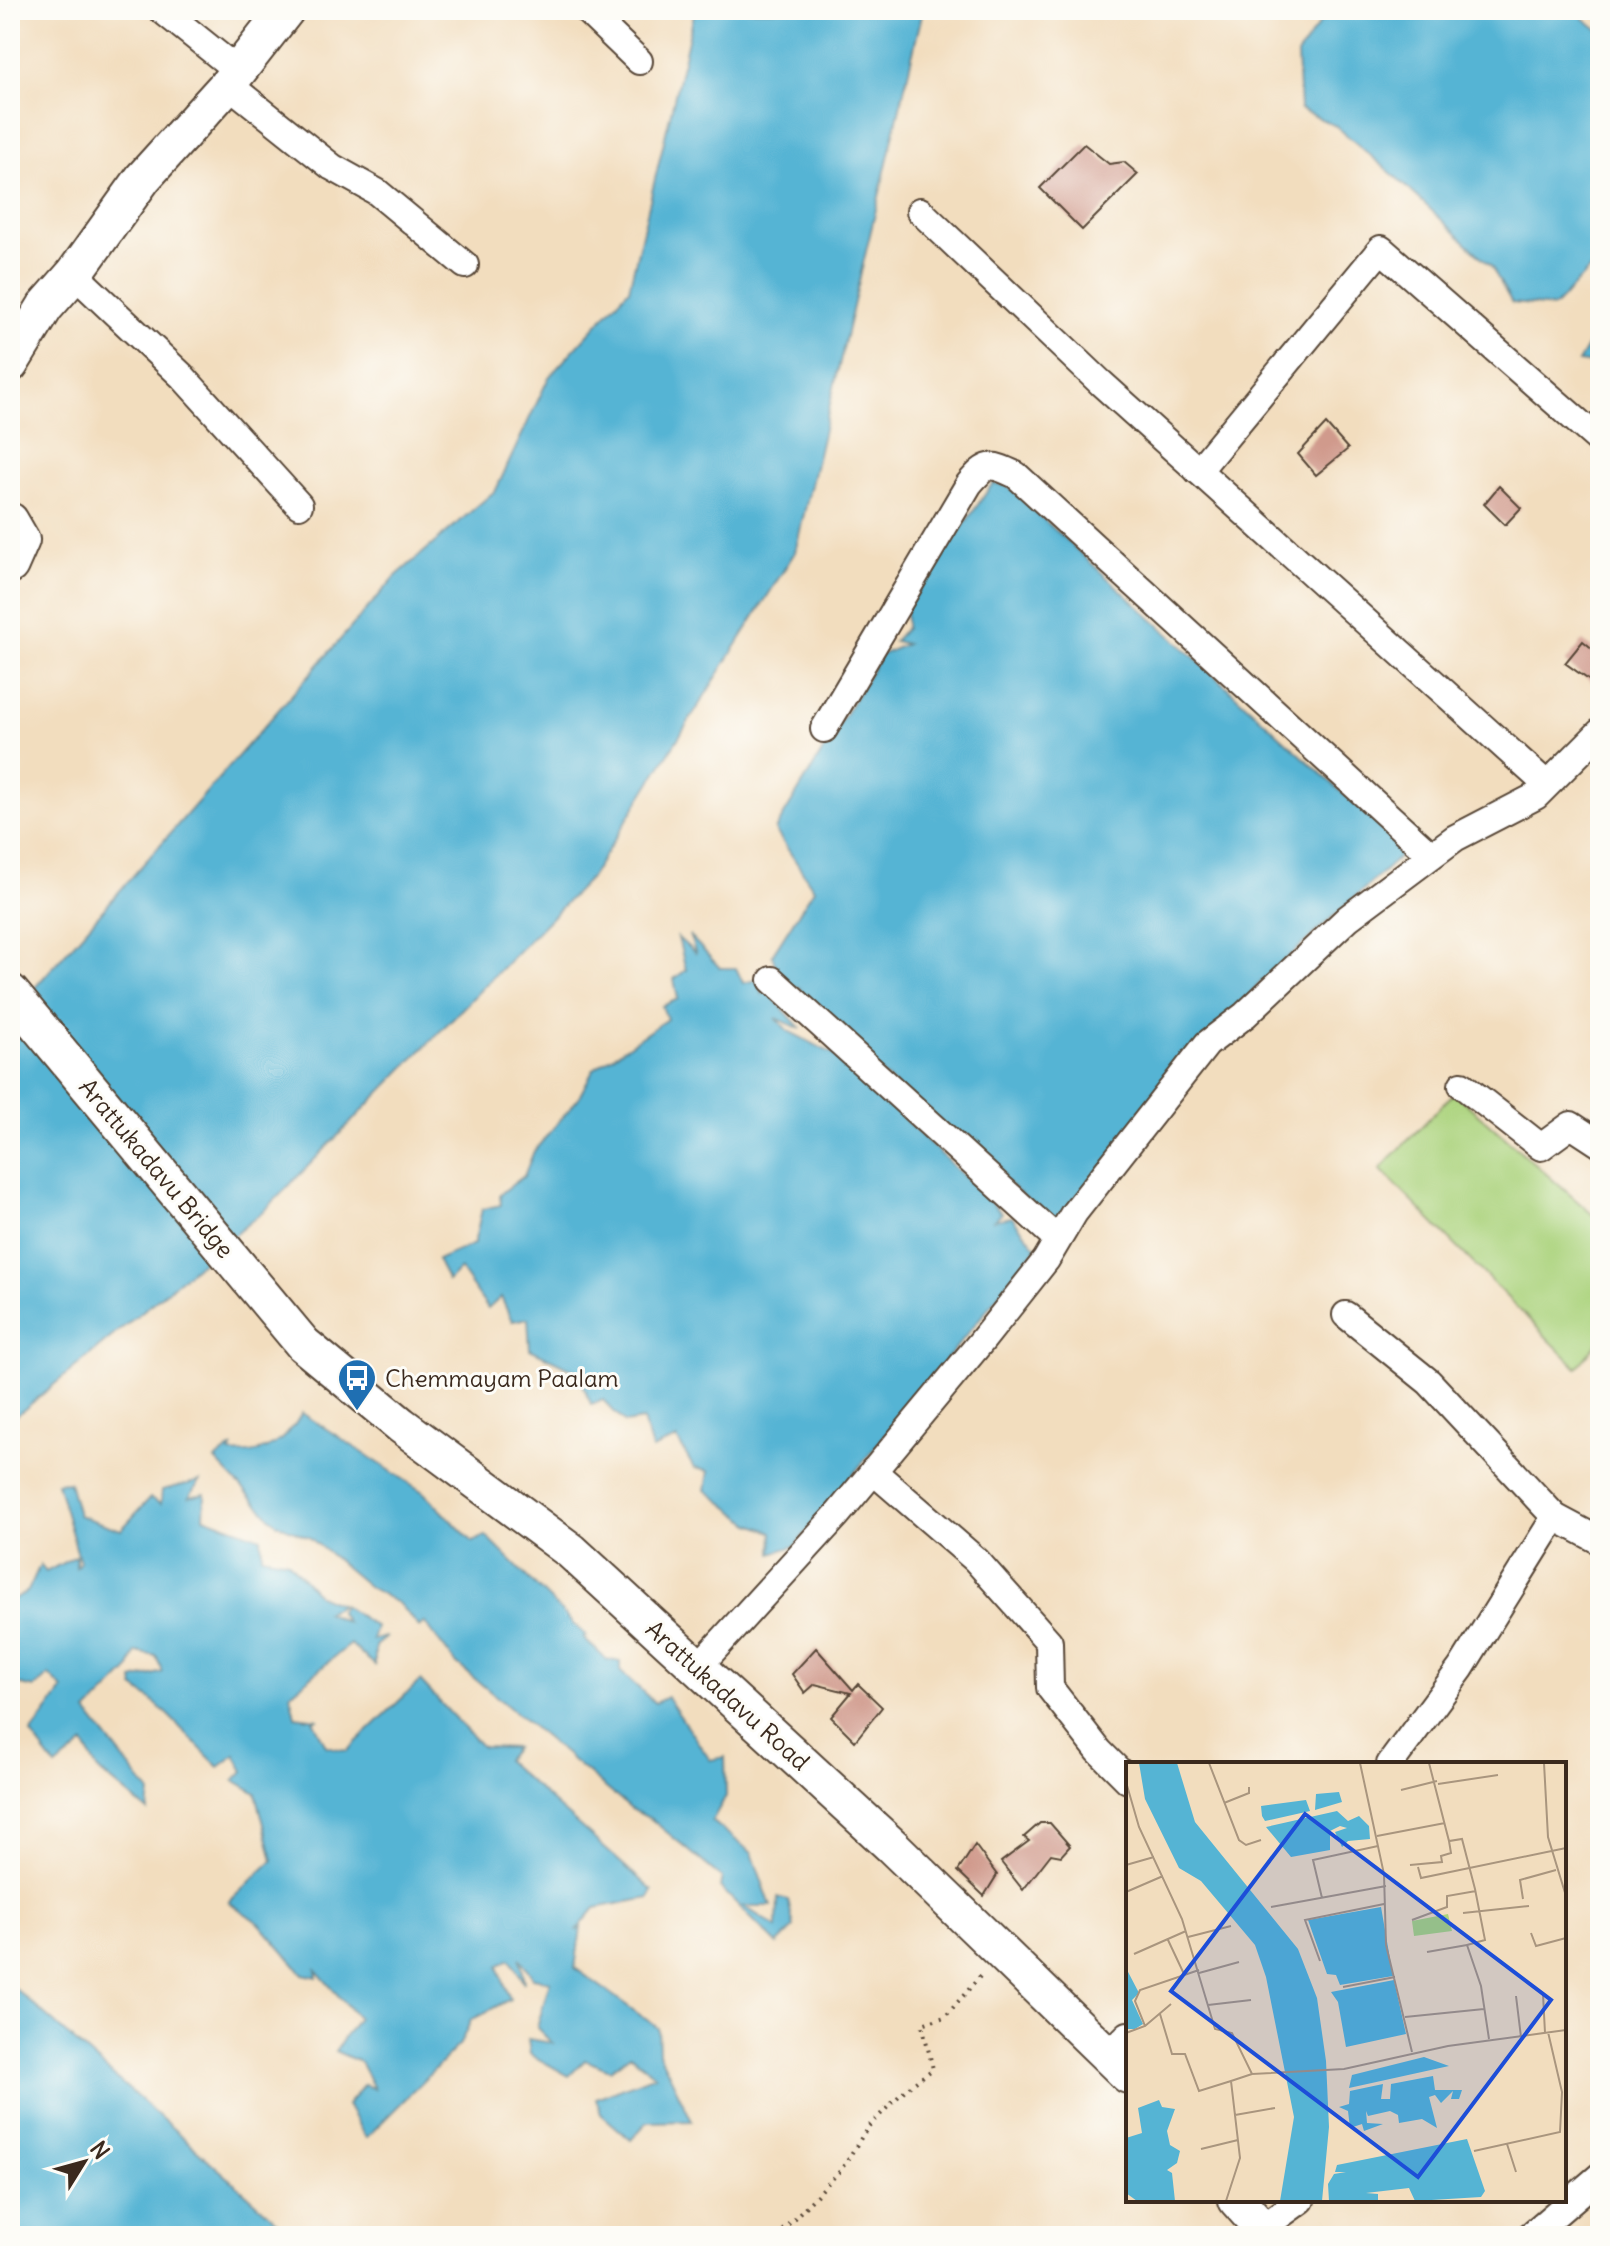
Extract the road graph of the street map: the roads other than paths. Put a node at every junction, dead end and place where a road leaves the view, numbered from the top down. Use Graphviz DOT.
graph roads {
  1 [pos="162,10"];
  2 [pos="286,10"];
  3 [pos="586,10"];
  4 [pos="639,61"];
  5 [pos="233,77"];
  6 [pos="920,211"];
  7 [pos="465,265"];
  8 [pos="74,274"];
  9 [pos="10,364"];
  10 [pos="1600,441"];
  11 [pos="1198,471"];
  12 [pos="299,505"];
  13 [pos="10,521"];
  14 [pos="10,565"];
  15 [pos="824,729"];
  16 [pos="1600,732"];
  17 [pos="1546,784"];
  18 [pos="1431,855"];
  19 [pos="772,980"];
  20 [pos="10,992"];
  21 [pos="1462,1085"];
  22 [pos="1600,1144"];
  23 [pos="1057,1239"];
  24 [pos="1346,1315"];
  25 [pos="303,1344"];
  26 [pos="873,1471"];
  27 [pos="1555,1517"];
  28 [pos="1600,1541"];
  29 [pos="698,1667"];
  30 [pos="1391,1762"];
  31 [pos="1126,1778"];
  32 [pos="1121,2055"];
  33 [pos="1600,2176"];
  34 [pos="1239,2202"];
  35 [pos="1299,2202"];
  36 [pos="1265,2232"];
  37 [pos="1530,2236"];
  1 -- 5 [label="street"];
  2 -- 5 [label="main road"];
  3 -- 4 [label="street"];
  5 -- 7 [label="street"];
  5 -- 8 [label="main road"];
  6 -- 11 [label="street"];
  8 -- 9 [label="main road"];
  8 -- 12 [label="street"];
  10 -- 11 [label="street"];
  11 -- 17 [label="street"];
  13 -- 14 [label="main road"];
  15 -- 18 [label="street"];
  16 -- 17 [label="street"];
  17 -- 18 [label="street"];
  18 -- 23 [label="street"];
  19 -- 23 [label="street"];
  20 -- 25 [label="main road, Arattukadavu Bridge"];
  21 -- 22 [label="street"];
  23 -- 26 [label="street"];
  24 -- 27 [label="street"];
  25 -- 29 [label="main road, Arattukadavu Road"];
  26 -- 29 [label="street"];
  26 -- 31 [label="street"];
  27 -- 28 [label="street"];
  27 -- 30 [label="street"];
  29 -- 32 [label="main road, Arattukadavu Road"];
  33 -- 37 [label="street"];
  34 -- 36 [label="main road"];
  35 -- 36 [label="street"];
}
